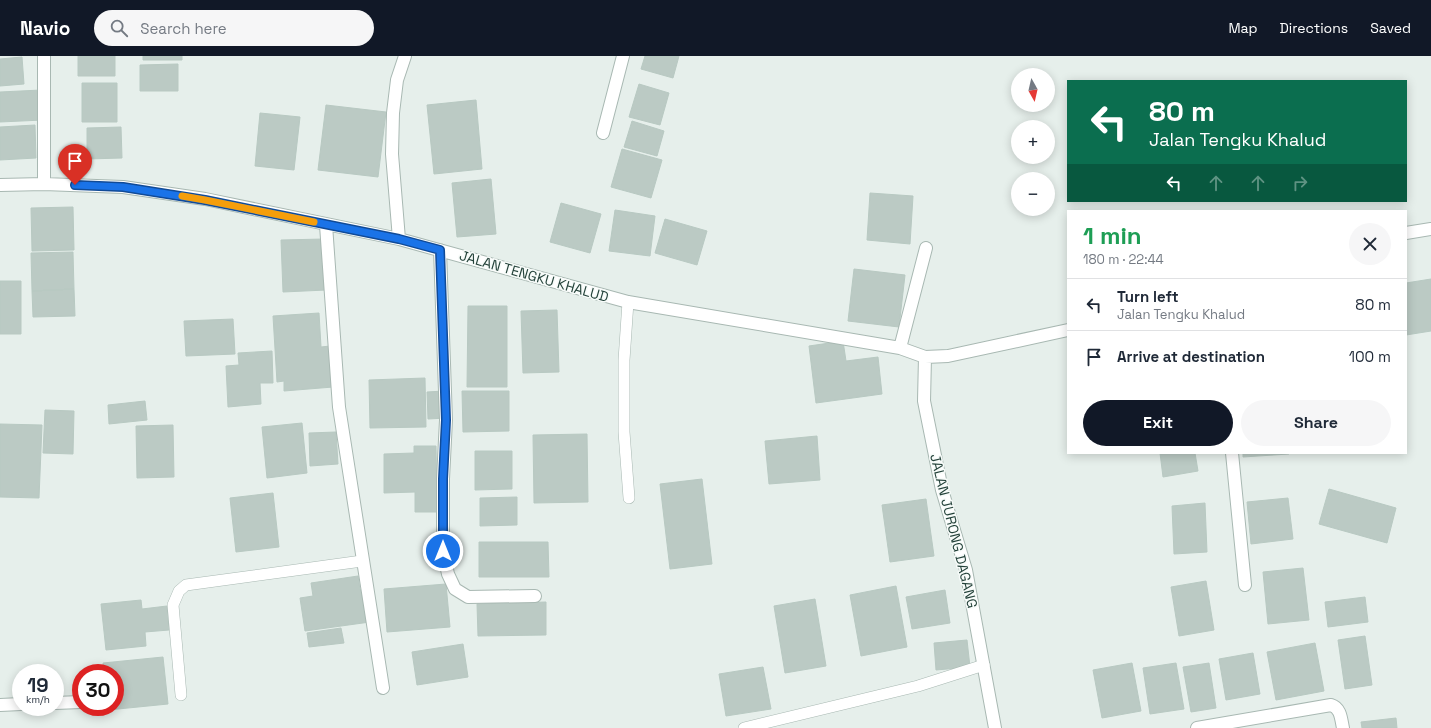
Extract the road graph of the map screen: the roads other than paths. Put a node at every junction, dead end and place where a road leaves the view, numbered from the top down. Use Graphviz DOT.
graph roads {
  1 [pos="44,56"];
  2 [pos="405,56"];
  3 [pos="623,56"];
  4 [pos="603,133"];
  5 [pos="44,184"];
  6 [pos="0,185"];
  7 [pos="326,225"];
  8 [pos="1431,229"];
  9 [pos="1407,233"];
  10 [pos="399,239"];
  11 [pos="926,248"];
  12 [pos="440,250"];
  13 [pos="628,302"];
  14 [pos="1067,330"];
  15 [pos="900,348"];
  16 [pos="925,357"];
  17 [pos="1232,454"];
  18 [pos="629,498"];
  19 [pos="362,561"];
  20 [pos="1245,585"];
  21 [pos="535,596"];
  22 [pos="984,665"];
  23 [pos="383,688"];
  24 [pos="182,695"];
  25 [pos="12,704"];
  26 [pos="0,705"];
  27 [pos="744,728"];
  28 [pos="995,728"];
  29 [pos="1197,728"];
  30 [pos="1343,728"];
  1 -- 5 [label="street"];
  2 -- 10 [label="street"];
  3 -- 4 [label="street"];
  5 -- 6 [label="street, JALAN TENGKU KHALUD"];
  5 -- 7 [label="street, JALAN TENGKU KHALUD"];
  7 -- 10 [label="street, JALAN TENGKU KHALUD"];
  7 -- 19 [label="street"];
  8 -- 9 [label="street"];
  10 -- 12 [label="street, JALAN TENGKU KHALUD"];
  11 -- 15 [label="street"];
  12 -- 13 [label="street, JALAN TENGKU KHALUD"];
  12 -- 21 [label="street"];
  13 -- 15 [label="street, JALAN TENGKU KHALUD"];
  13 -- 18 [label="lane"];
  14 -- 16 [label="street"];
  15 -- 16 [label="street, JALAN TENGKU KHALUD"];
  16 -- 22 [label="street, JALAN JURONG DAGANG"];
  17 -- 20 [label="street"];
  19 -- 23 [label="street"];
  19 -- 24 [label="lane"];
  22 -- 27 [label="lane"];
  22 -- 28 [label="street, JALAN JURONG DAGANG"];
  25 -- 26 [label="street"];
  29 -- 30 [label="street"];
}
